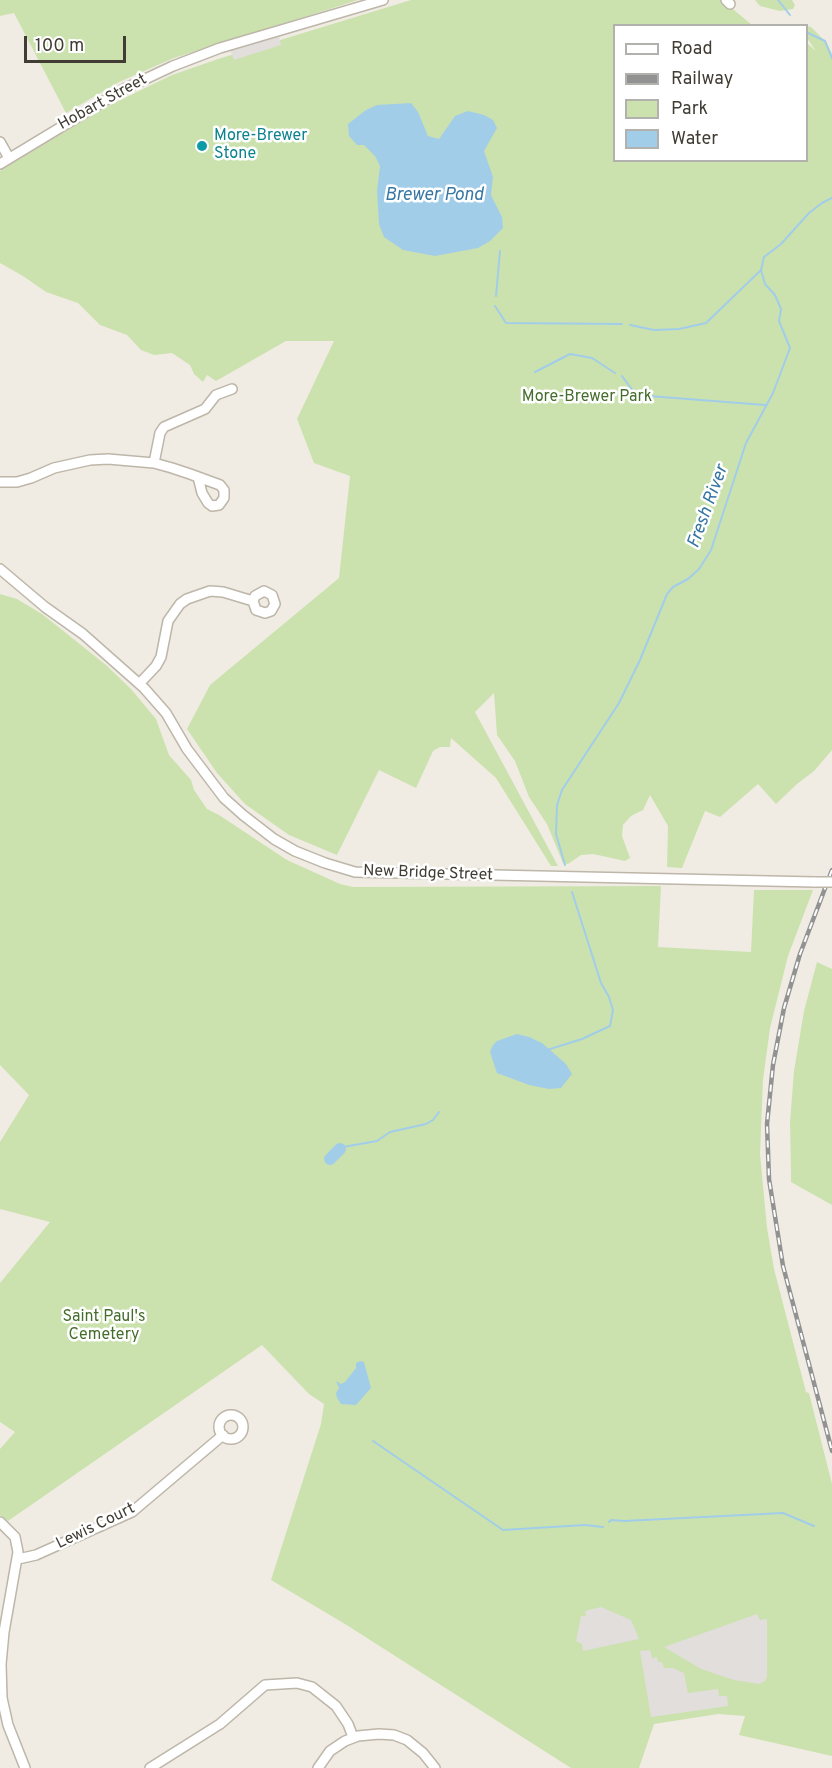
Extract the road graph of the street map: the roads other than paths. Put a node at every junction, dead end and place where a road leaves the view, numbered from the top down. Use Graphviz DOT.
graph roads {
  1 [pos="383,0"];
  2 [pos="0,142"];
  3 [pos="9,158"];
  4 [pos="0,164"];
  5 [pos="232,389"];
  6 [pos="154,463"];
  7 [pos="198,477"];
  8 [pos="0,482"];
  9 [pos="0,569"];
  10 [pos="253,602"];
  11 [pos="140,683"];
  12 [pos="832,882"];
  13 [pos="223,1435"];
  14 [pos="0,1522"];
  15 [pos="18,1559"];
  16 [pos="353,1737"];
  17 [pos="25,1768"];
  18 [pos="150,1768"];
  19 [pos="318,1768"];
  20 [pos="435,1768"];
  1 -- 3 [label="street, Hobart Street"];
  2 -- 3 [label="street"];
  3 -- 4 [label="street, Hobart Street"];
  5 -- 6 [label="street"];
  6 -- 7 [label="street"];
  6 -- 8 [label="street"];
  9 -- 11 [label="street, New Bridge Street"];
  10 -- 11 [label="street"];
  11 -- 12 [label="street, New Bridge Street, bridge"];
  13 -- 15 [label="street, Lewis Court"];
  14 -- 15 [label="street"];
  15 -- 17 [label="street"];
  16 -- 18 [label="street"];
  16 -- 19 [label="street"];
  16 -- 20 [label="street"];
}
